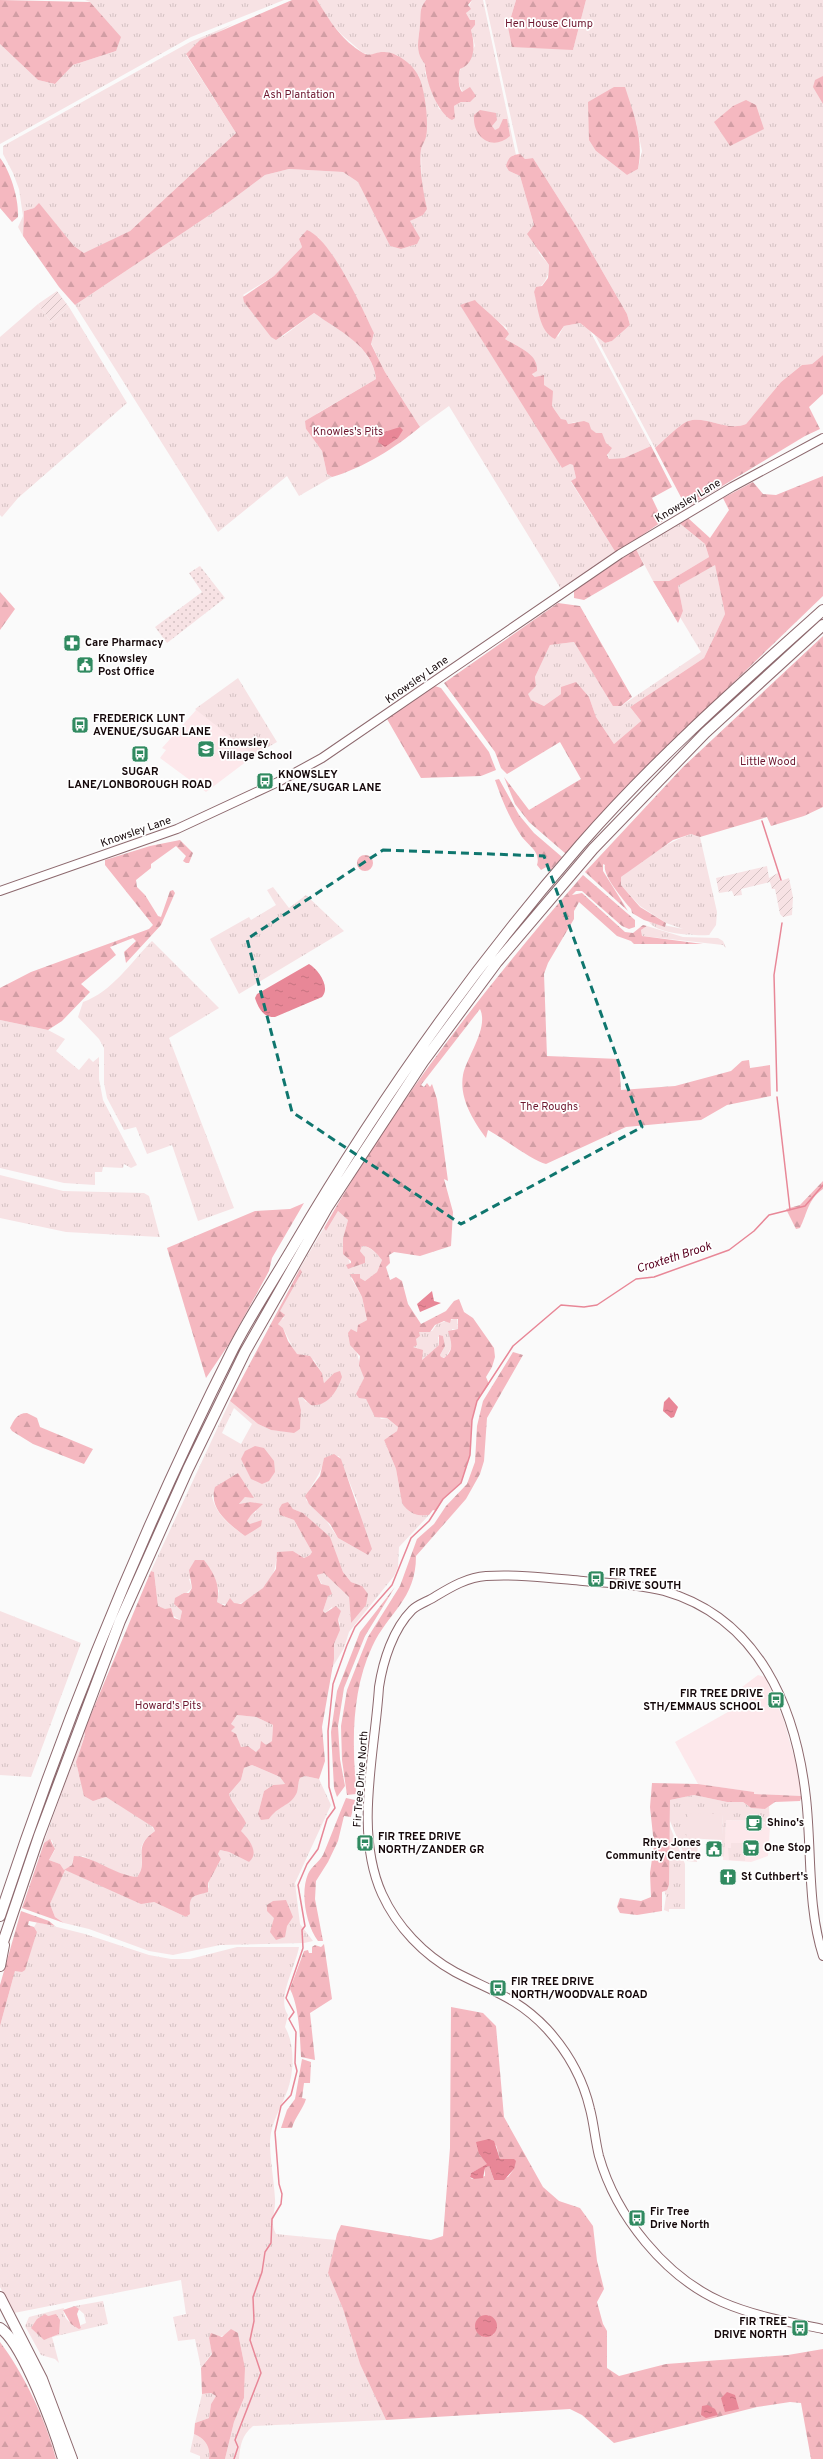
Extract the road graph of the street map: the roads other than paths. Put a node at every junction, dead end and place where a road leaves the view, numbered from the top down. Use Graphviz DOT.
graph roads {
  1 [pos="823,438"];
  2 [pos="823,610"];
  3 [pos="823,625"];
  4 [pos="0,891"];
  5 [pos="0,1916"];
  6 [pos="9,1922"];
  7 [pos="0,1951"];
  8 [pos="823,1956"];
  9 [pos="0,1966"];
  10 [pos="0,2298"];
  11 [pos="0,2328"];
  12 [pos="823,2329"];
  13 [pos="63,2459"];
  14 [pos="72,2459"];
  1 -- 4 [label="street, Knowsley Lane"];
  2 -- 5 [label="highway"];
  3 -- 6 [label="highway"];
  6 -- 7 [label="highway"];
  6 -- 9 [label="highway"];
  8 -- 12 [label="street, Fir Tree Drive North"];
  10 -- 14 [label="highway"];
  11 -- 13 [label="highway"];
}
